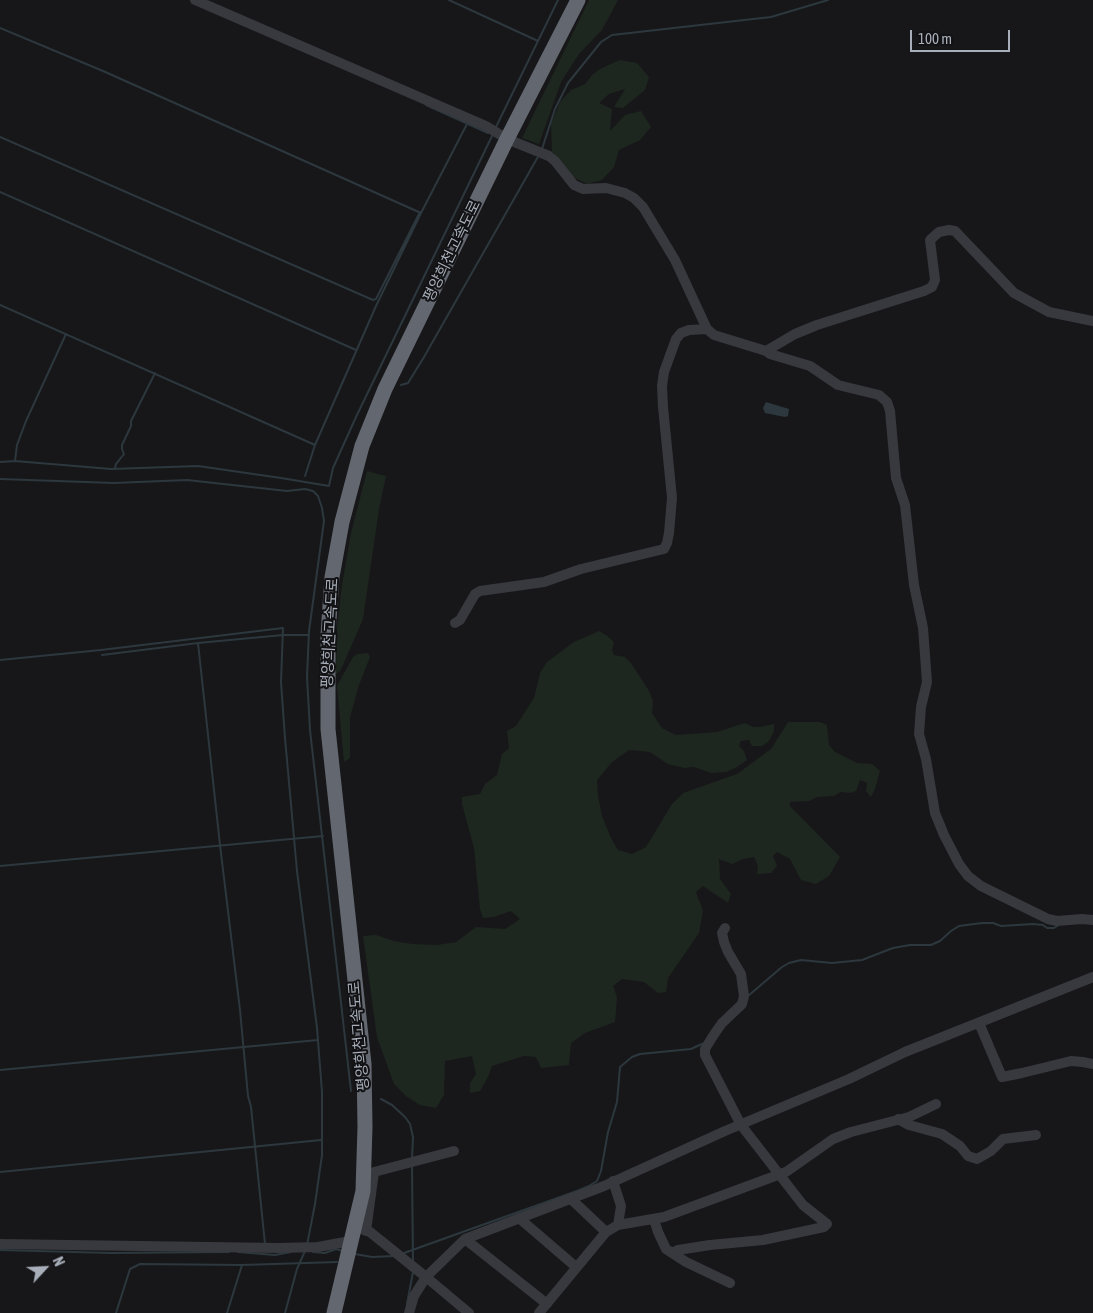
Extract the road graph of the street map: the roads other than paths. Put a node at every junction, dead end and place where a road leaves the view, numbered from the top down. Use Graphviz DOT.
graph roads {
  1 [pos="195,0"];
  2 [pos="566,0"];
  3 [pos="578,0"];
  4 [pos="504,137"];
  5 [pos="1093,321"];
  6 [pos="707,329"];
  7 [pos="766,351"];
  8 [pos="456,623"];
  9 [pos="1093,920"];
  10 [pos="724,928"];
  11 [pos="1093,978"];
  12 [pos="979,1022"];
  13 [pos="1093,1064"];
  14 [pos="936,1104"];
  15 [pos="898,1119"];
  16 [pos="741,1125"];
  17 [pos="1036,1135"];
  18 [pos="454,1151"];
  19 [pos="778,1174"];
  20 [pos="613,1181"];
  21 [pos="570,1198"];
  22 [pos="518,1218"];
  23 [pos="654,1219"];
  24 [pos="618,1225"];
  25 [pos="360,1229"];
  26 [pos="606,1232"];
  27 [pos="465,1239"];
  28 [pos="0,1244"];
  29 [pos="346,1250"];
  30 [pos="672,1253"];
  31 [pos="576,1267"];
  32 [pos="426,1277"];
  33 [pos="730,1283"];
  34 [pos="547,1304"];
  35 [pos="327,1313"];
  36 [pos="334,1313"];
  37 [pos="409,1313"];
  38 [pos="469,1313"];
  39 [pos="539,1313"];
  1 -- 4 [label="street"];
  2 -- 4 [label="highway, 평양희천고속도로"];
  3 -- 4 [label="highway, 평양희천고속도로"];
  4 -- 6 [label="street"];
  4 -- 25 [label="highway, 평양희천고속도로"];
  4 -- 29 [label="highway, 평양희천고속도로"];
  5 -- 7 [label="street"];
  6 -- 7 [label="street"];
  6 -- 8 [label="street"];
  7 -- 9 [label="street"];
  10 -- 16 [label="street"];
  11 -- 12 [label="street"];
  12 -- 13 [label="street"];
  12 -- 16 [label="street"];
  14 -- 15 [label="street"];
  15 -- 17 [label="street"];
  15 -- 19 [label="street"];
  16 -- 19 [label="street"];
  16 -- 20 [label="street"];
  18 -- 25 [label="street"];
  19 -- 23 [label="street"];
  19 -- 30 [label="street"];
  20 -- 21 [label="street"];
  20 -- 24 [label="street"];
  21 -- 22 [label="street"];
  21 -- 26 [label="street"];
  22 -- 27 [label="street"];
  22 -- 31 [label="street"];
  23 -- 24 [label="street"];
  23 -- 30 [label="street"];
  24 -- 26 [label="street"];
  25 -- 29 [label="highway, 평양희천고속도로"];
  25 -- 32 [label="street"];
  26 -- 31 [label="street"];
  27 -- 32 [label="street"];
  27 -- 34 [label="street"];
  28 -- 29 [label="street"];
  29 -- 35 [label="highway, 평양희천고속도로"];
  29 -- 36 [label="highway, 평양희천고속도로"];
  30 -- 33 [label="street"];
  31 -- 34 [label="street"];
  32 -- 37 [label="street"];
  32 -- 38 [label="street"];
  34 -- 39 [label="street"];
}
